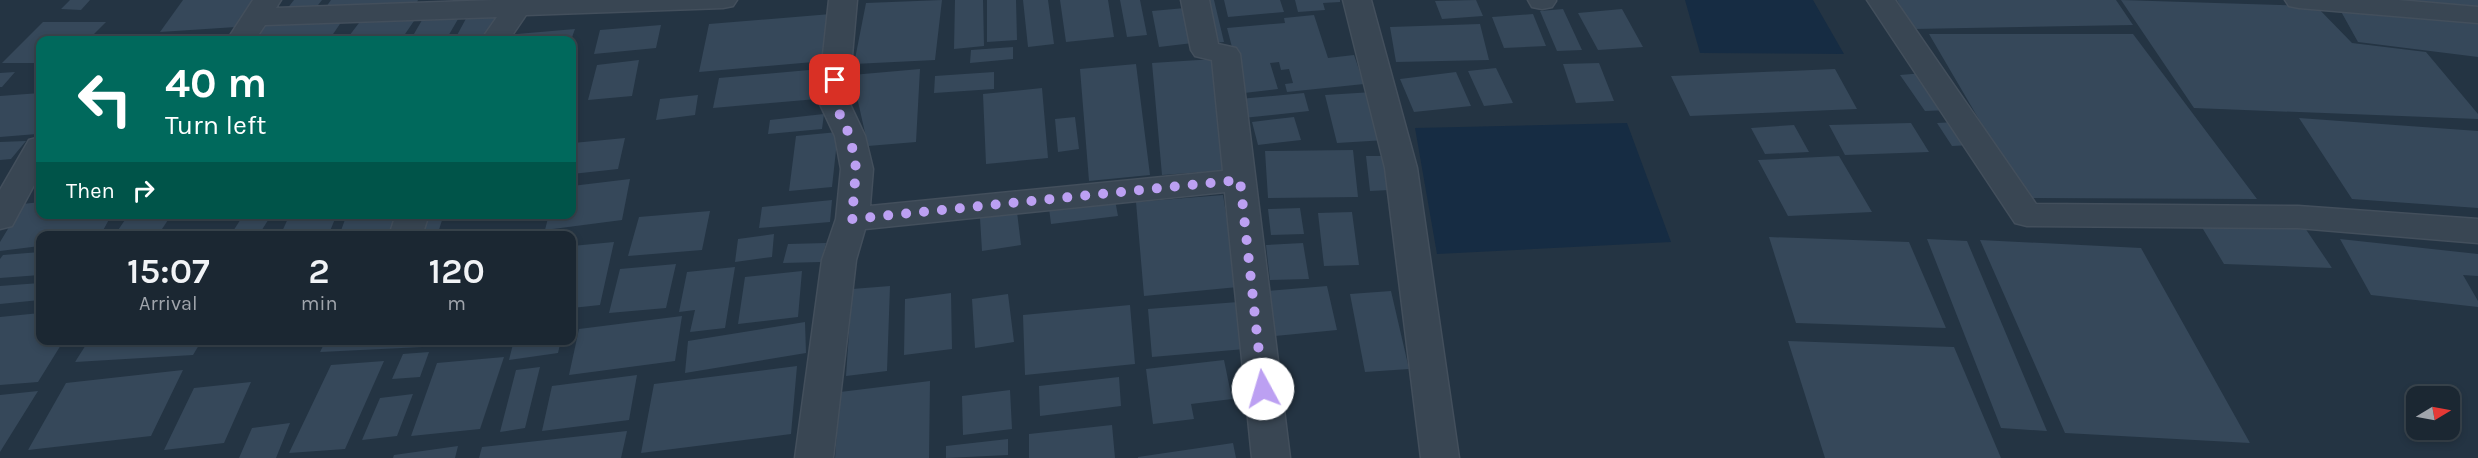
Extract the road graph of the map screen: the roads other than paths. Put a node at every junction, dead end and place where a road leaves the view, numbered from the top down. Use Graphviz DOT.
graph roads {
  1 [pos="723,0"];
  2 [pos="843,0"];
  3 [pos="1195,0"];
  4 [pos="1357,0"];
  5 [pos="1881,0"];
  6 [pos="2299,0"];
  7 [pos="517,8"];
  8 [pos="262,9"];
  9 [pos="2478,15"];
  10 [pos="244,36"];
  11 [pos="498,36"];
  12 [pos="36,153"];
  13 [pos="1240,180"];
  14 [pos="5,201"];
  15 [pos="852,219"];
  16 [pos="2478,231"];
  17 [pos="814,458"];
  18 [pos="1271,458"];
  19 [pos="1440,458"];
  1 -- 7 [label="street"];
  2 -- 15 [label="street"];
  3 -- 13 [label="street"];
  4 -- 19 [label="street"];
  5 -- 16 [label="street"];
  6 -- 9 [label="street"];
  7 -- 8 [label="street"];
  7 -- 11 [label="street"];
  8 -- 10 [label="street"];
  12 -- 14 [label="street"];
  13 -- 15 [label="street"];
  13 -- 18 [label="street"];
  15 -- 17 [label="street"];
}
